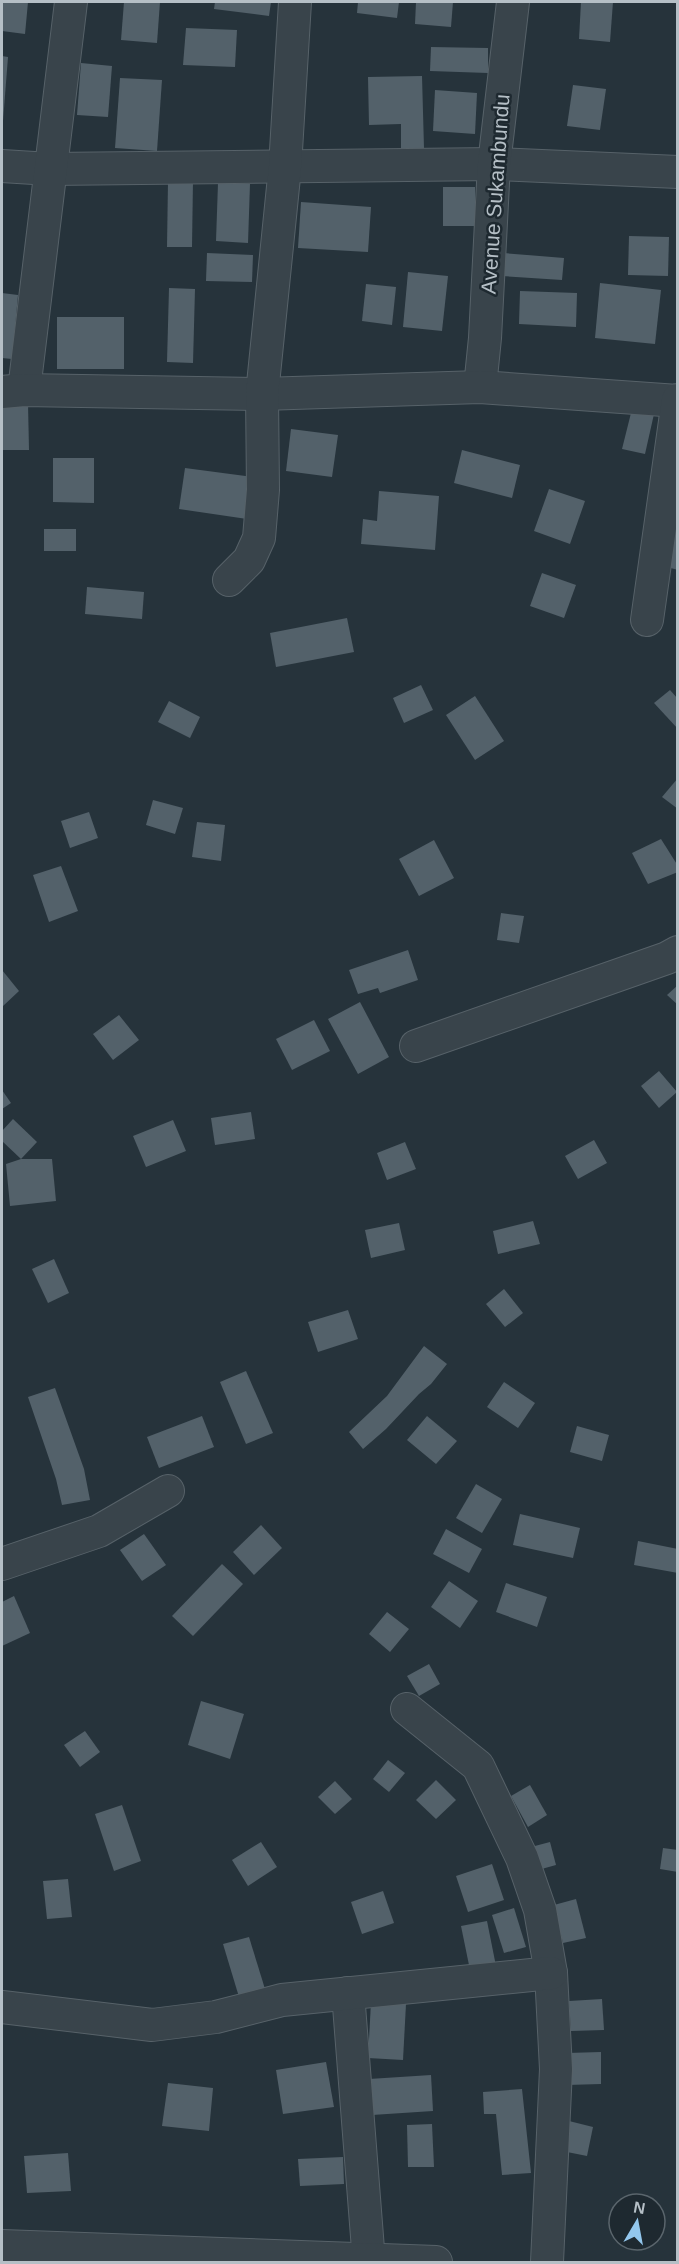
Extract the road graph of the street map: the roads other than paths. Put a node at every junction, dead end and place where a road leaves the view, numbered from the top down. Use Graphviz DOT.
graph roads {
  1 [pos="71,2"];
  2 [pos="295,2"];
  3 [pos="513,2"];
  4 [pos="494,164"];
  5 [pos="2,166"];
  6 [pos="285,167"];
  7 [pos="50,169"];
  8 [pos="678,172"];
  9 [pos="480,387"];
  10 [pos="13,391"];
  11 [pos="262,394"];
  12 [pos="678,401"];
  13 [pos="230,580"];
  14 [pos="647,620"];
  15 [pos="678,952"];
  16 [pos="416,1046"];
  17 [pos="168,1491"];
  18 [pos="2,1564"];
  19 [pos="407,1709"];
  20 [pos="551,1972"];
  21 [pos="348,1993"];
  22 [pos="2,2007"];
  23 [pos="2,2246"];
  24 [pos="61,2255"];
  25 [pos="369,2261"];
  26 [pos="436,2262"];
  27 [pos="547,2262"];
  1 -- 7 [label="street"];
  2 -- 6 [label="street"];
  3 -- 4 [label="street, Avenue Sukambundu"];
  4 -- 6 [label="street"];
  4 -- 8 [label="street"];
  4 -- 9 [label="street, Avenue Sukambundu"];
  5 -- 7 [label="street"];
  6 -- 7 [label="street"];
  6 -- 11 [label="street"];
  7 -- 10 [label="street"];
  9 -- 11 [label="street"];
  9 -- 12 [label="street"];
  10 -- 11 [label="street"];
  11 -- 13 [label="street"];
  12 -- 14 [label="street"];
  15 -- 16 [label="street"];
  17 -- 18 [label="street"];
  19 -- 20 [label="street"];
  20 -- 21 [label="street"];
  20 -- 27 [label="street"];
  21 -- 22 [label="street"];
  21 -- 25 [label="street"];
  23 -- 24 [label="street"];
  24 -- 25 [label="street"];
  25 -- 26 [label="street"];
}
